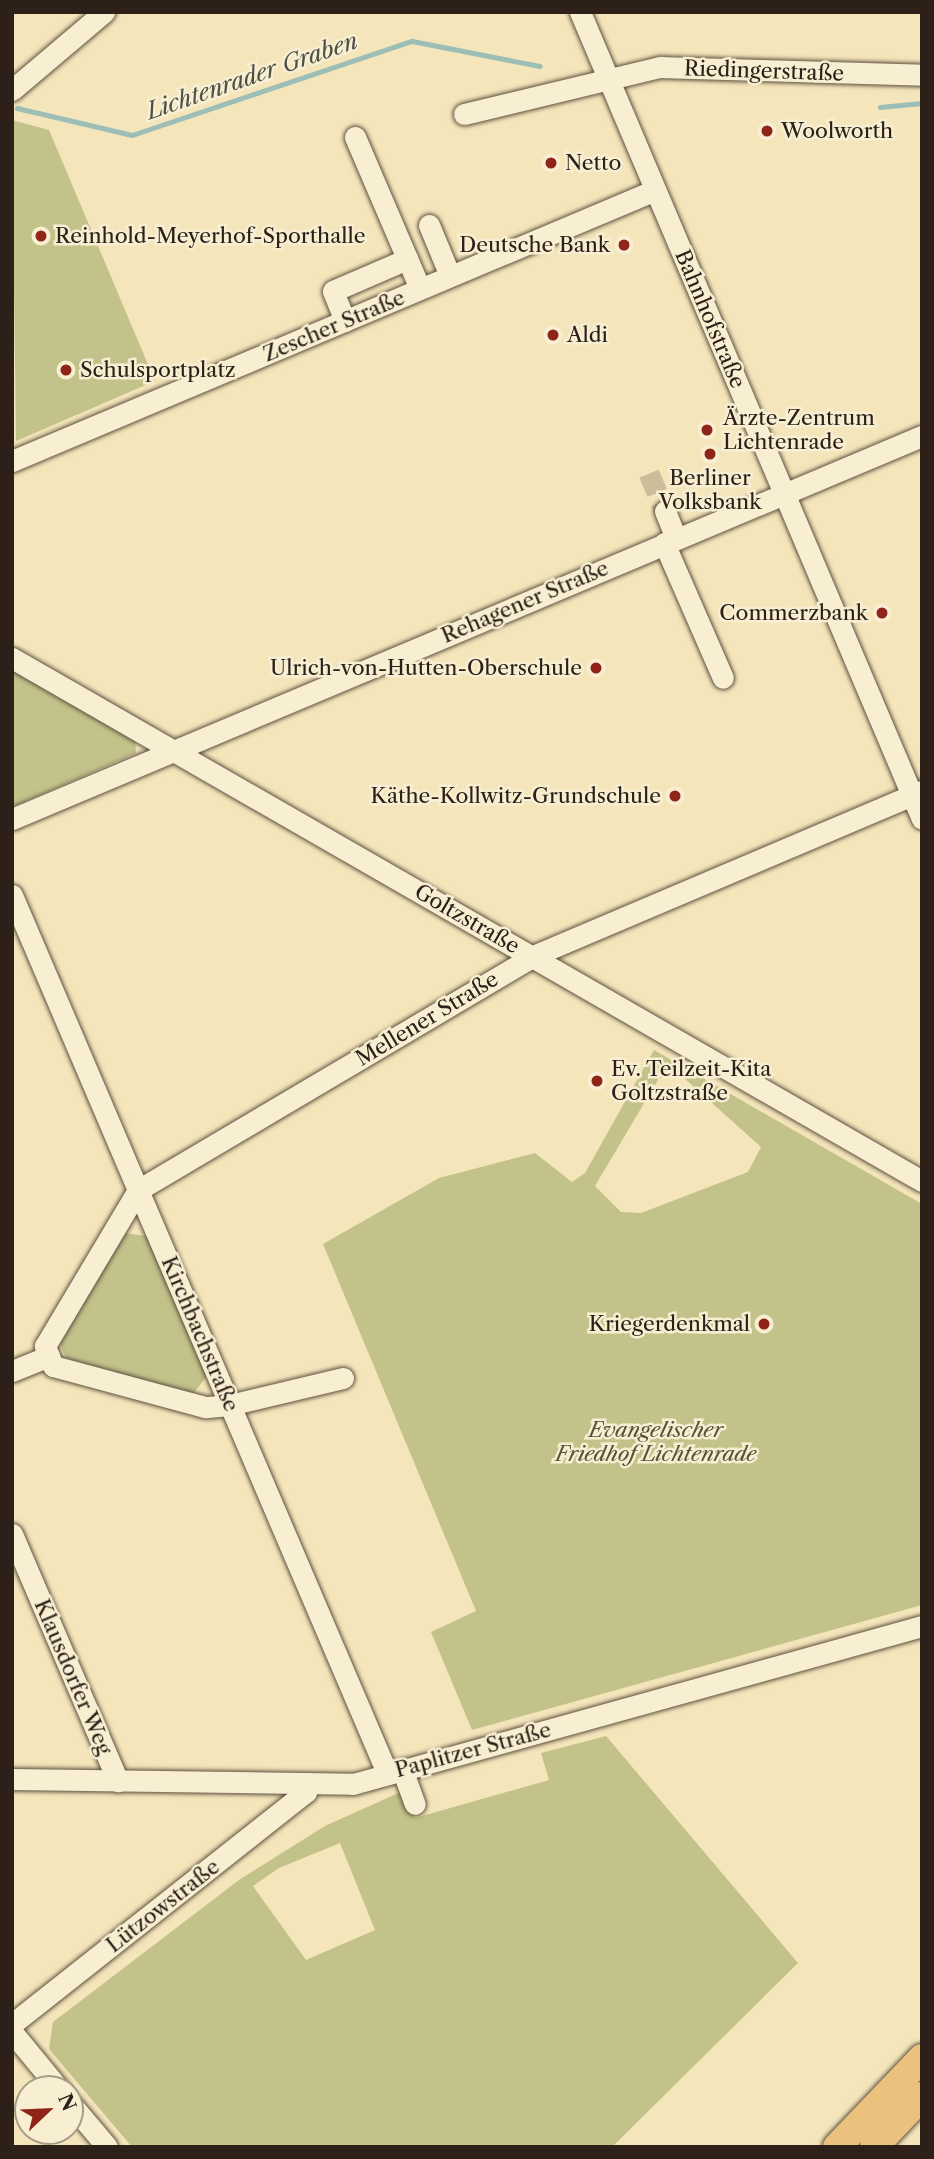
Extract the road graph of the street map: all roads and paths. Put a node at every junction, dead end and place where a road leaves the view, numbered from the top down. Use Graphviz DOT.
graph roads {
  1 [pos="104,12"];
  2 [pos="580,12"];
  3 [pos="922,75"];
  4 [pos="608,78"];
  5 [pos="12,90"];
  6 [pos="464,114"];
  7 [pos="355,137"];
  8 [pos="655,190"];
  9 [pos="429,225"];
  10 [pos="407,259"];
  11 [pos="450,276"];
  12 [pos="420,289"];
  13 [pos="345,321"];
  14 [pos="922,436"];
  15 [pos="12,461"];
  16 [pos="784,493"];
  17 [pos="665,512"];
  18 [pos="670,541"];
  19 [pos="12,658"];
  20 [pos="723,678"];
  21 [pos="171,750"];
  22 [pos="917,793"];
  23 [pos="12,819"];
  24 [pos="922,819"];
  25 [pos="12,895"];
  26 [pos="533,956"];
  27 [pos="922,1181"];
  28 [pos="138,1190"];
  29 [pos="49,1356"];
  30 [pos="12,1371"];
  31 [pos="344,1378"];
  32 [pos="230,1405"];
  33 [pos="12,1534"];
  34 [pos="922,1626"];
  35 [pos="395,1771"];
  36 [pos="12,1779"];
  37 [pos="118,1781"];
  38 [pos="306,1783"];
  39 [pos="415,1804"];
  40 [pos="12,2024"];
  41 [pos="12,2032"];
  42 [pos="922,2058"];
  43 [pos="47,2075"];
  44 [pos="922,2096"];
  45 [pos="84,2119"];
  46 [pos="107,2147"];
  47 [pos="837,2147"];
  48 [pos="874,2147"];
  1 -- 5 [label="street"];
  2 -- 4 [label="street, Bahnhofstraße"];
  3 -- 4 [label="street, Riedingerstraße"];
  4 -- 6 [label="street, Riedingerstraße"];
  4 -- 8 [label="street, Bahnhofstraße"];
  7 -- 10 [label="street"];
  8 -- 11 [label="street, Zescher Straße"];
  8 -- 16 [label="street, Bahnhofstraße"];
  9 -- 11 [label="street"];
  10 -- 12 [label="street"];
  10 -- 13 [label="street"];
  11 -- 12 [label="street, Zescher Straße"];
  12 -- 13 [label="street, Zescher Straße"];
  13 -- 15 [label="street, Zescher Straße"];
  14 -- 16 [label="street, Rehagener Straße"];
  16 -- 18 [label="street, Rehagener Straße"];
  16 -- 22 [label="street, Bahnhofstraße"];
  17 -- 18 [label="street"];
  18 -- 20 [label="street"];
  18 -- 21 [label="street, Rehagener Straße"];
  19 -- 21 [label="street, Goltzstraße"];
  21 -- 23 [label="street, Rehagener Straße"];
  21 -- 26 [label="street, Goltzstraße"];
  22 -- 24 [label="street, Bahnhofstraße"];
  22 -- 26 [label="street, Mellener Straße"];
  25 -- 28 [label="street, Kirchbachstraße"];
  26 -- 27 [label="street, Goltzstraße"];
  26 -- 28 [label="street, Mellener Straße"];
  28 -- 29 [label="street"];
  28 -- 32 [label="street, Kirchbachstraße"];
  29 -- 30 [label="street"];
  29 -- 32 [label="street"];
  31 -- 32 [label="street"];
  32 -- 35 [label="street, Kirchbachstraße"];
  33 -- 37 [label="street, Klausdorfer Weg"];
  34 -- 35 [label="street, Paplitzer Straße"];
  35 -- 38 [label="street, Paplitzer Straße"];
  35 -- 39 [label="street, Kirchbachstraße"];
  36 -- 37 [label="street, Paplitzer Straße"];
  37 -- 38 [label="street, Paplitzer Straße"];
  38 -- 40 [label="street, Lützowstraße"];
  41 -- 43 [label="street"];
  42 -- 47 [label="main road"];
  44 -- 48 [label="main road"];
  45 -- 46 [label="street"];
}
